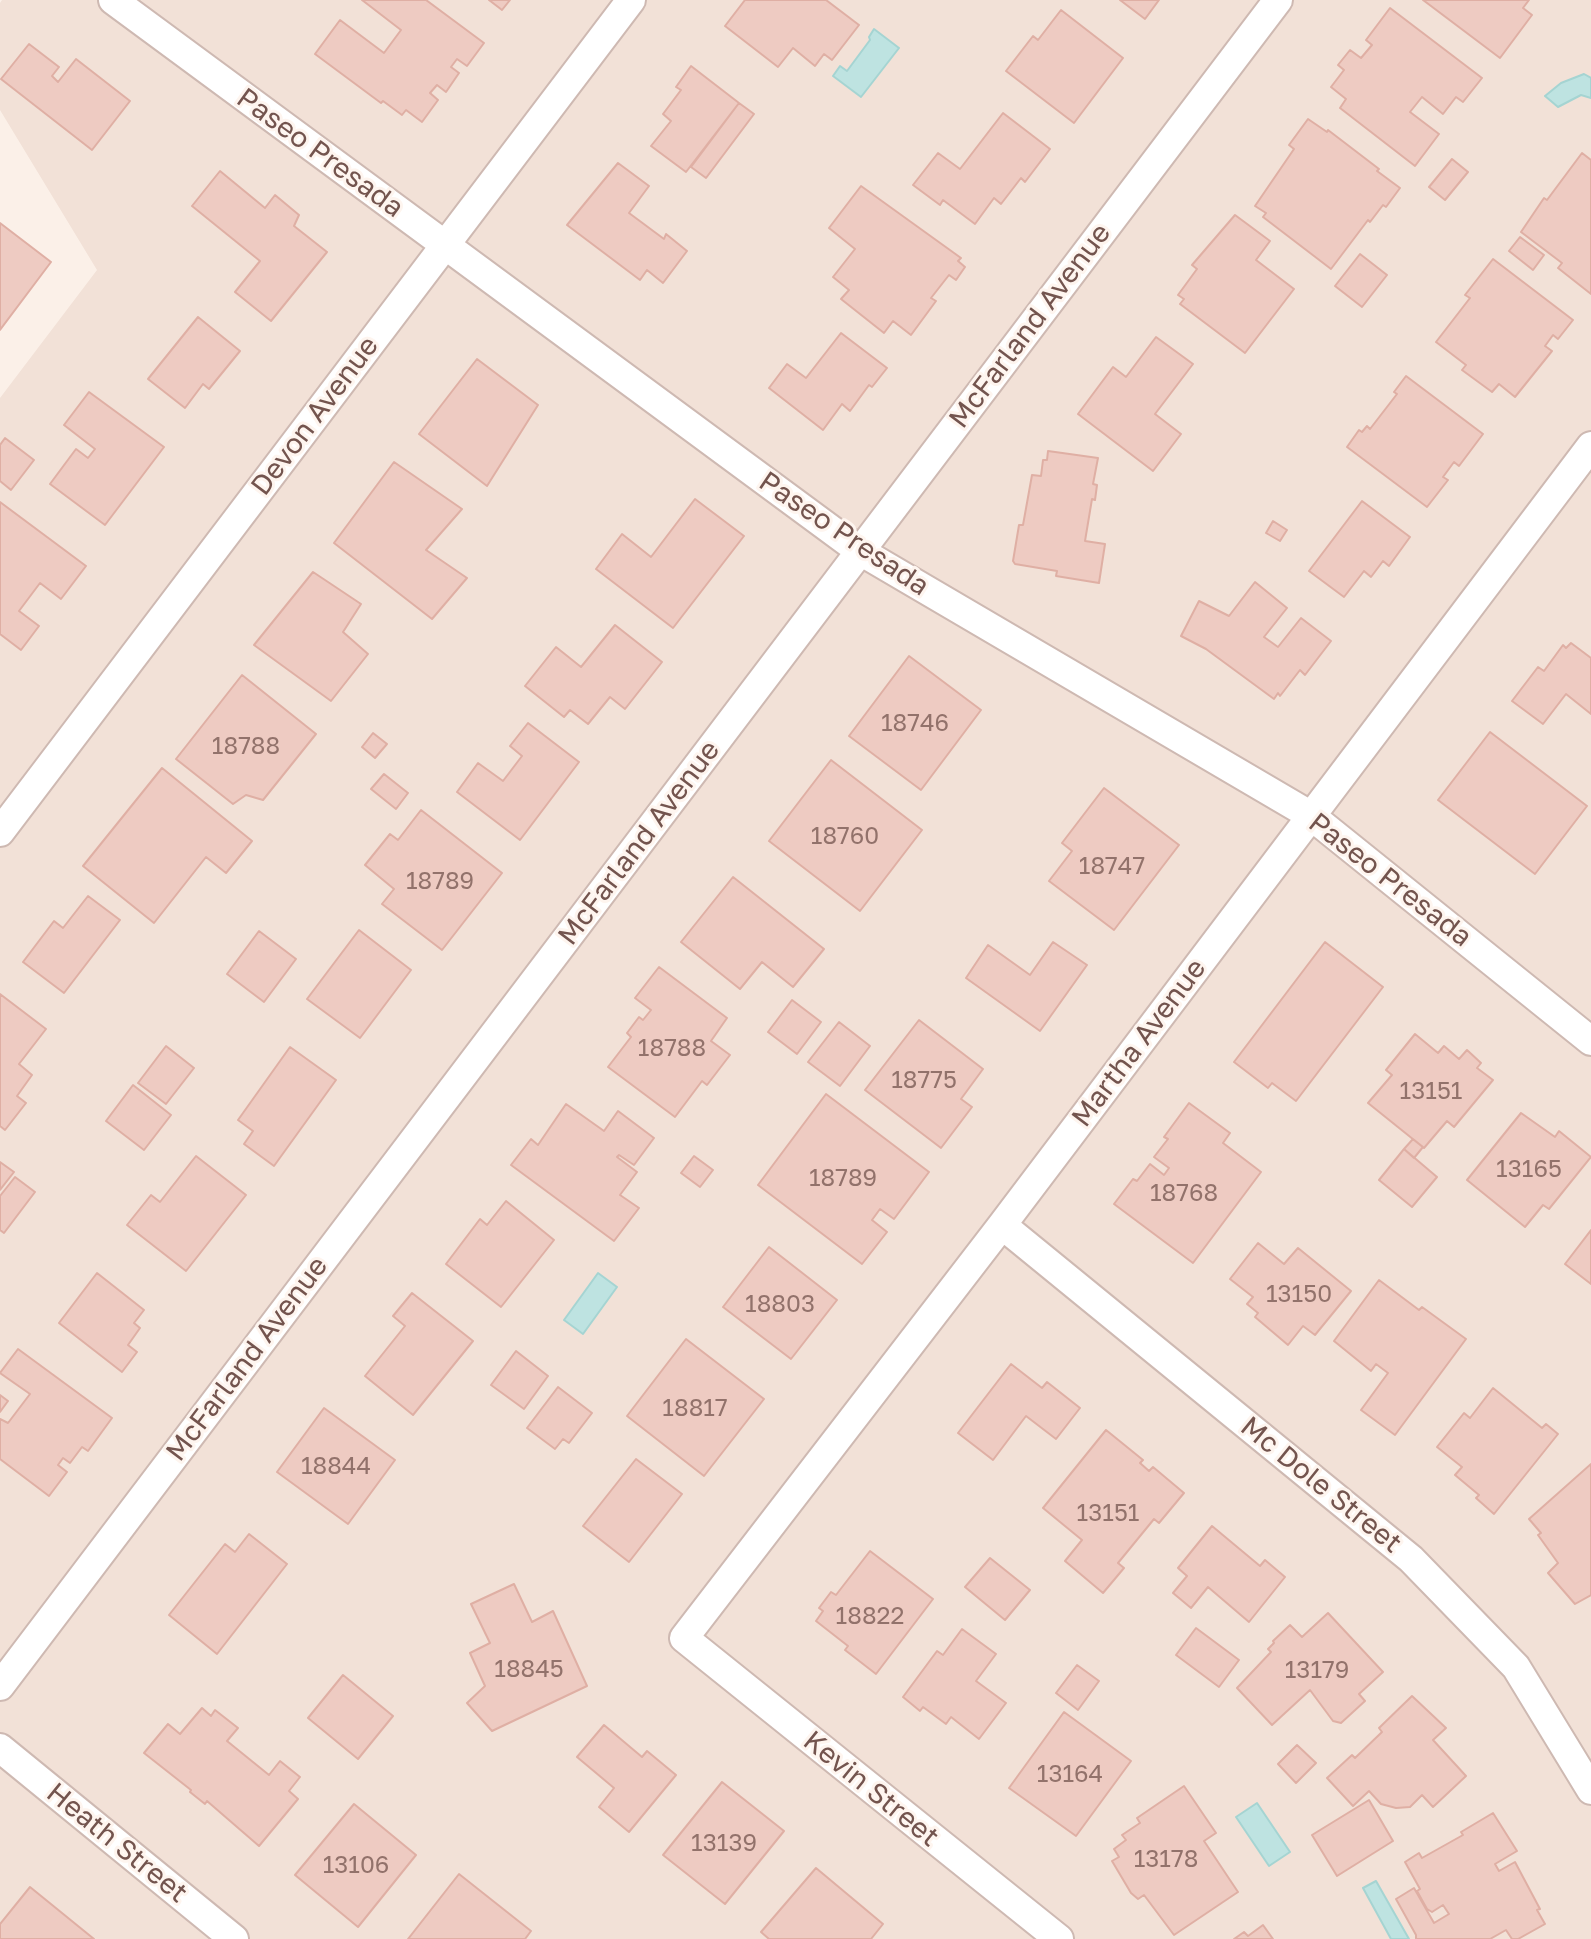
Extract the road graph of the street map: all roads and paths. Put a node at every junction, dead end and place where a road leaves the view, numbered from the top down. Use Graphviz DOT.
graph roads {
  1 [pos="113,0"];
  2 [pos="631,0"];
  3 [pos="1278,0"];
  4 [pos="445,245"];
  5 [pos="1591,446"];
  6 [pos="860,551"];
  7 [pos="1310,815"];
  8 [pos="0,832"];
  9 [pos="1591,1041"];
  10 [pos="1002,1225"];
  11 [pos="684,1638"];
  12 [pos="0,1686"];
  13 [pos="0,1748"];
  14 [pos="1591,1790"];
  15 [pos="234,1939"];
  16 [pos="1059,1939"];
  1 -- 4 [label="street, Paseo Presada"];
  2 -- 4 [label="street, Devon Avenue"];
  3 -- 6 [label="street, McFarland Avenue"];
  4 -- 6 [label="street, Paseo Presada"];
  4 -- 8 [label="street, Devon Avenue"];
  5 -- 7 [label="street, Martha Avenue"];
  6 -- 7 [label="street, Paseo Presada"];
  6 -- 12 [label="street, McFarland Avenue"];
  7 -- 9 [label="street, Paseo Presada"];
  7 -- 10 [label="street, Martha Avenue"];
  10 -- 11 [label="street, Martha Avenue"];
  10 -- 14 [label="street, Mc Dole Street"];
  11 -- 16 [label="street, Kevin Street"];
  13 -- 15 [label="street, Heath Street"];
}
